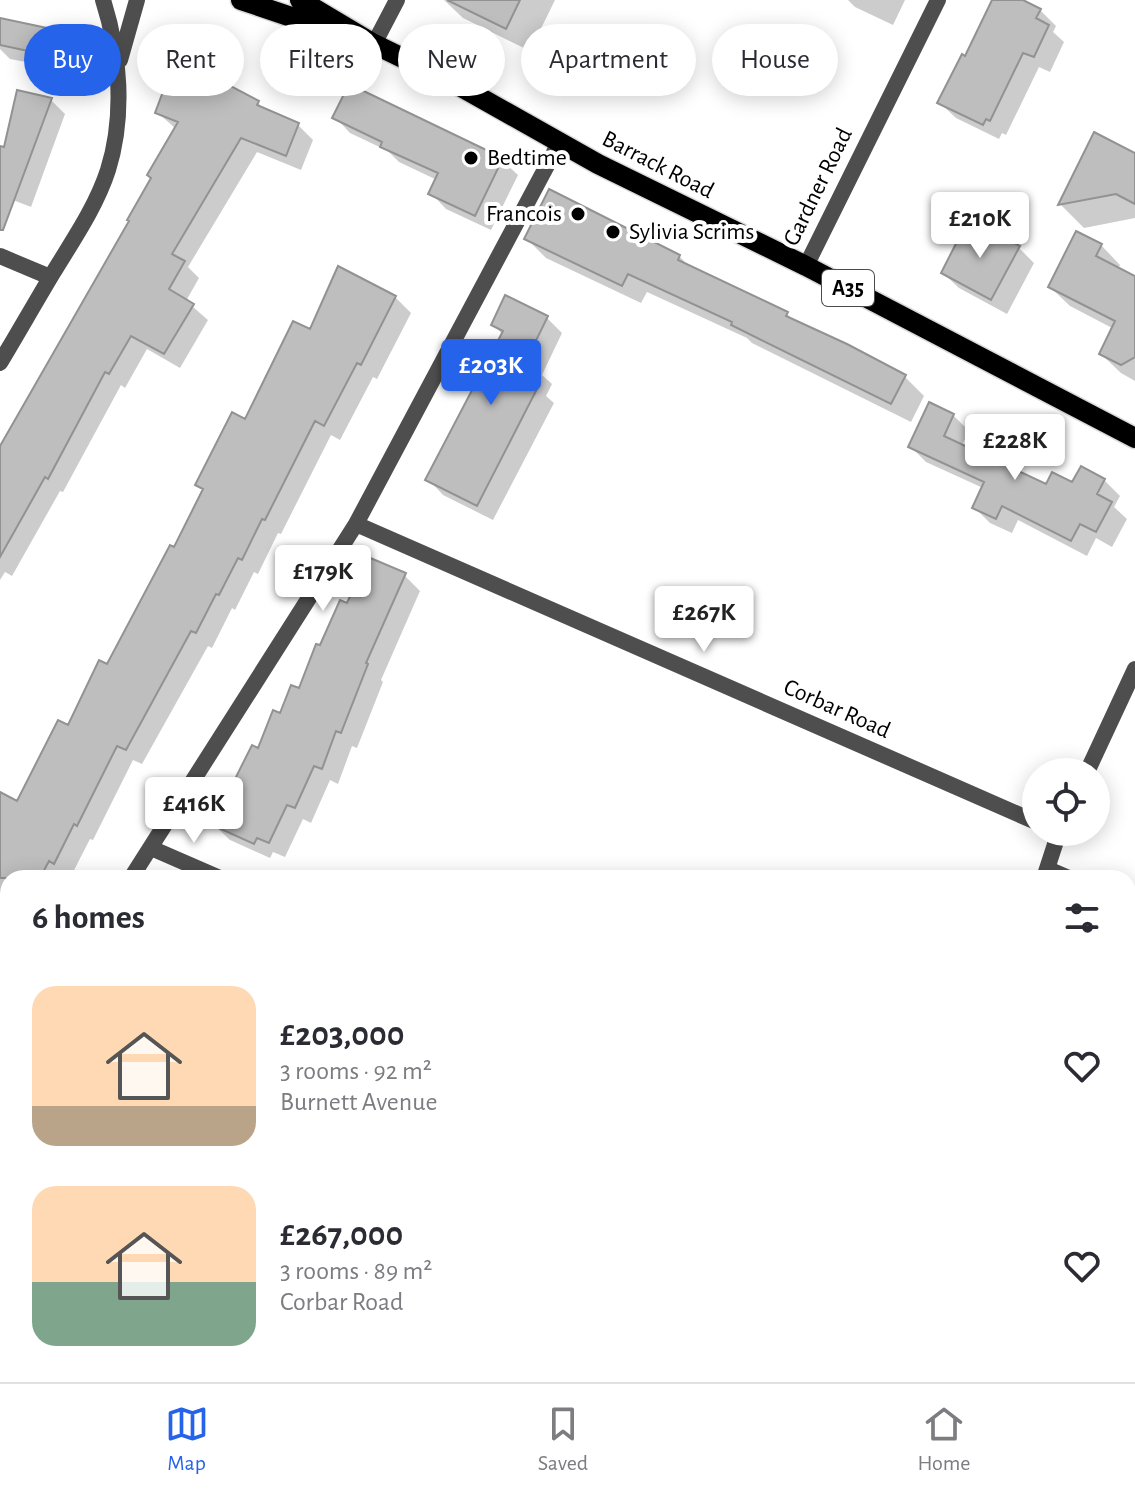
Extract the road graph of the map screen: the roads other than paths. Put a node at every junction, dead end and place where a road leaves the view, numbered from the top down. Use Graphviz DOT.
graph roads {
  1 [pos="103,0"];
  2 [pos="137,0"];
  3 [pos="241,0"];
  4 [pos="300,0"];
  5 [pos="397,0"];
  6 [pos="938,0"];
  7 [pos="111,24"];
  8 [pos="314,24"];
  9 [pos="340,24"];
  10 [pos="382,29"];
  11 [pos="382,48"];
  12 [pos="121,56"];
  13 [pos="117,96"];
  14 [pos="559,143"];
  15 [pos="0,256"];
  16 [pos="806,266"];
  17 [pos="50,277"];
  18 [pos="0,363"];
  19 [pos="1135,438"];
  20 [pos="356,524"];
  21 [pos="1135,669"];
  22 [pos="1094,758"];
  23 [pos="1022,816"];
  24 [pos="1055,846"];
  25 [pos="151,848"];
  26 [pos="136,870"];
  27 [pos="202,870"];
  28 [pos="1047,870"];
  1 -- 7 [label="street"];
  2 -- 12 [label="street"];
  3 -- 8 [label="main road, Barrack Road / A35"];
  4 -- 9 [label="main road, Barrack Road / A35"];
  5 -- 10 [label="street"];
  6 -- 16 [label="street, Gardner Road"];
  11 -- 14 [label="main road, Barrack Road / A35"];
  13 -- 17 [label="street"];
  14 -- 16 [label="main road, Barrack Road / A35"];
  14 -- 20 [label="street"];
  15 -- 17 [label="street"];
  16 -- 19 [label="main road, Barrack Road / A35"];
  17 -- 18 [label="street"];
  20 -- 23 [label="street, Corbar Road"];
  20 -- 25 [label="street"];
  21 -- 22 [label="street"];
  24 -- 28 [label="street"];
  25 -- 26 [label="street"];
  25 -- 27 [label="street"];
}
